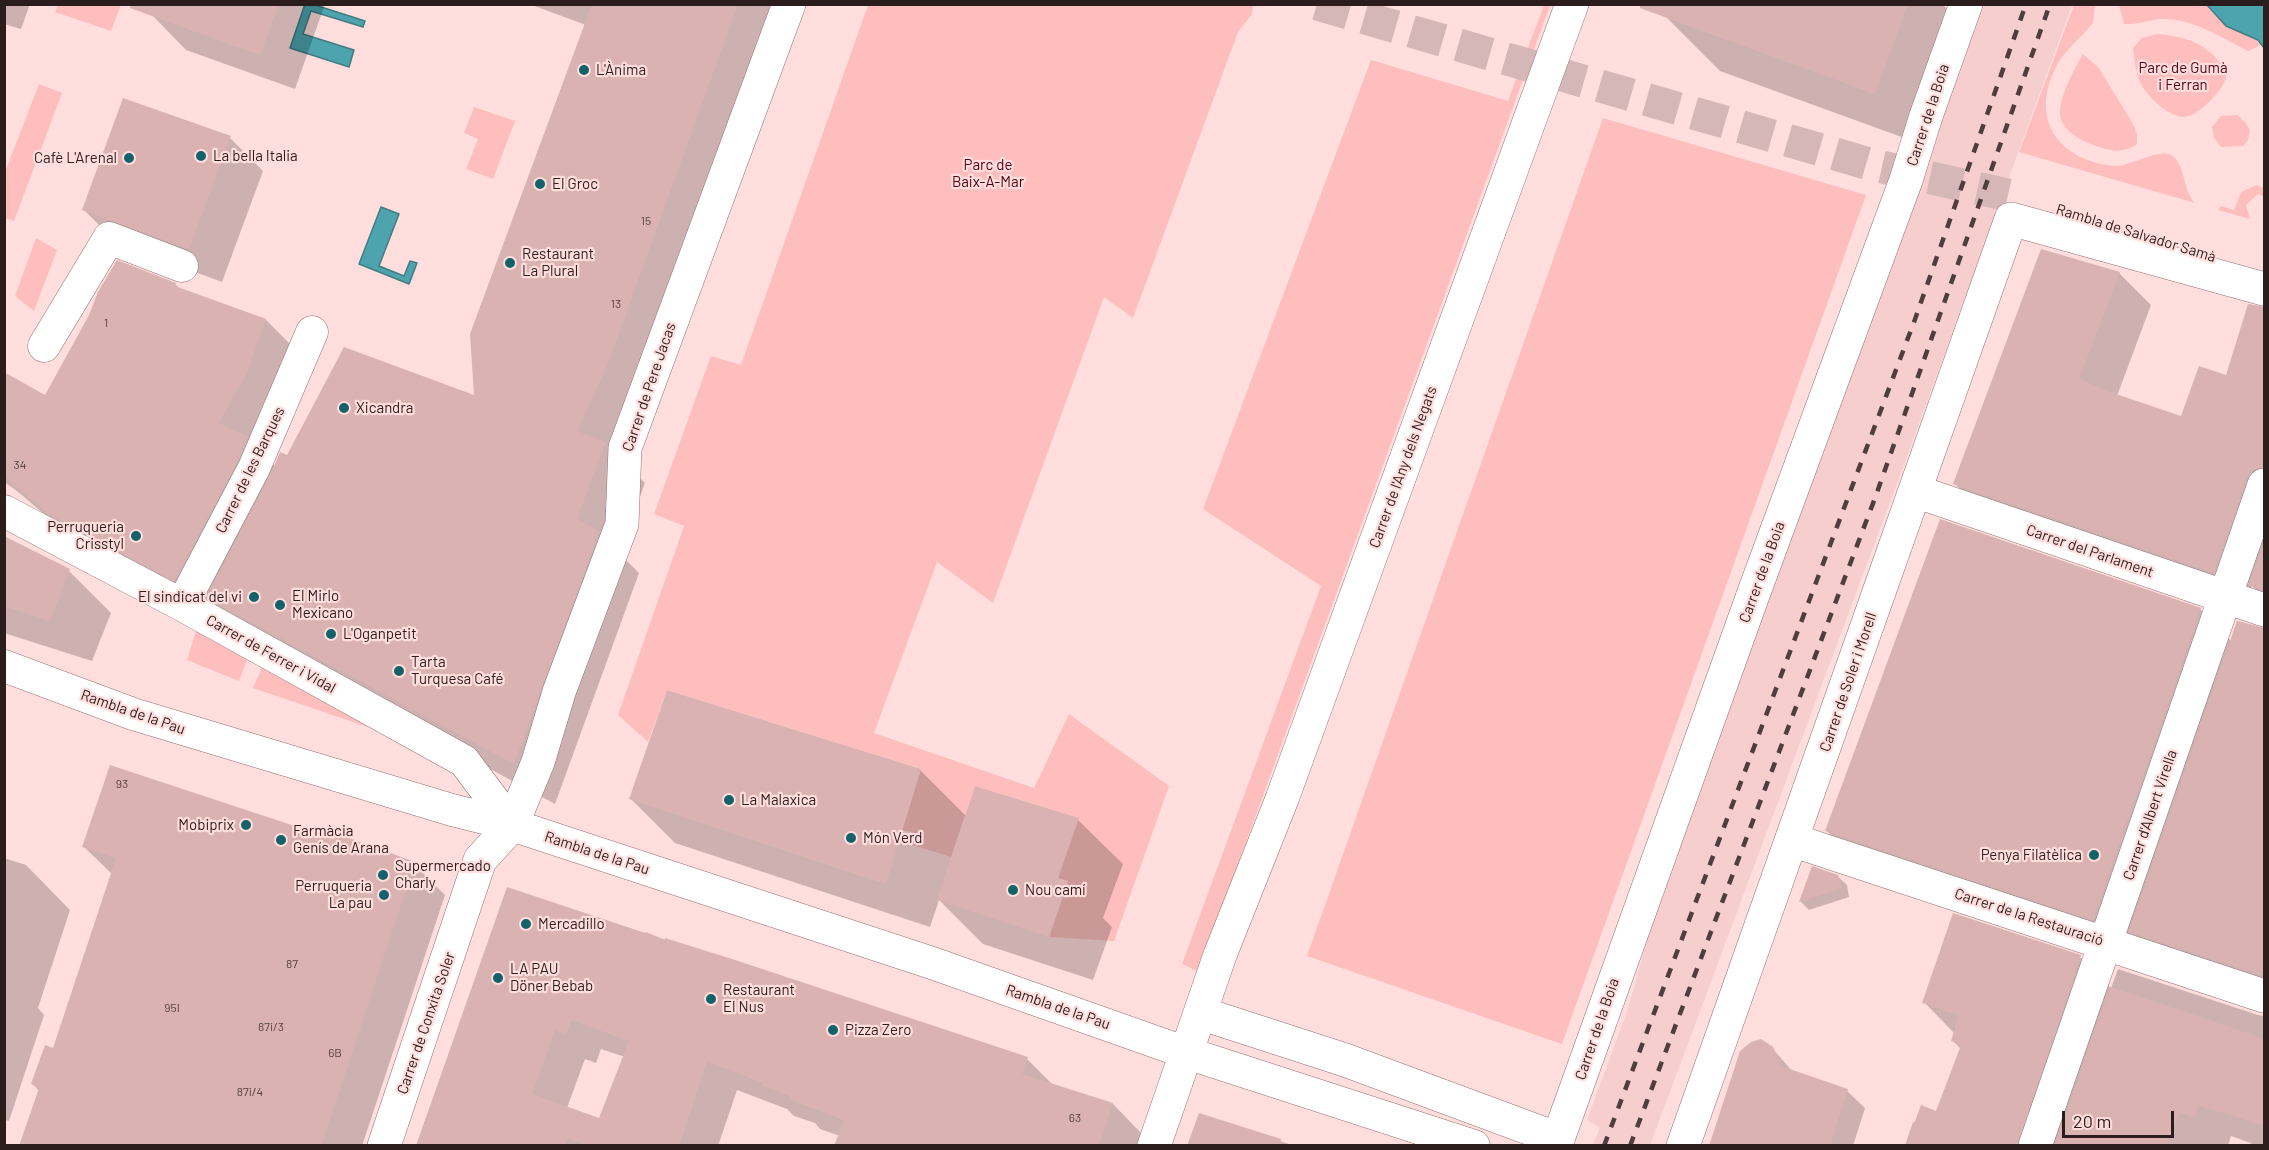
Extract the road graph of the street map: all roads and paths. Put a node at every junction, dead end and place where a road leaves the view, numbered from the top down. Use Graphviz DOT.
graph roads {
  1 [pos="789,4"];
  2 [pos="1572,4"];
  3 [pos="1966,4"];
  4 [pos="2009,207"];
  5 [pos="182,266"];
  6 [pos="2265,271"];
  7 [pos="2265,289"];
  8 [pos="312,332"];
  9 [pos="44,346"];
  10 [pos="2265,484"];
  11 [pos="1915,491"];
  12 [pos="4,511"];
  13 [pos="2226,597"];
  14 [pos="182,605"];
  15 [pos="2265,610"];
  16 [pos="4,666"];
  17 [pos="512,825"];
  18 [pos="1792,840"];
  19 [pos="468,900"];
  20 [pos="2105,942"];
  21 [pos="2265,996"];
  22 [pos="1200,1013"];
  23 [pos="1187,1053"];
  24 [pos="384,1146"];
  25 [pos="1154,1146"];
  26 [pos="1474,1146"];
  27 [pos="1683,1146"];
  28 [pos="2035,1146"];
  1 -- 17 [label="street, Carrer de Pere Jacas"];
  2 -- 22 [label="street, Carrer de l'Any dels Negats"];
  3 -- 22 [label="street, Carrer de la Boia"];
  4 -- 6 [label="street, Rambla de Salvador Samà"];
  4 -- 7 [label="street, Rambla de Salvador Samà"];
  4 -- 11 [label="street, Carrer de Soler i Morell"];
  5 -- 9 [label="street"];
  8 -- 14 [label="street, Carrer de les Barques"];
  10 -- 13 [label="street, Carrer d'Albert Virella"];
  11 -- 13 [label="street, Carrer del Parlament"];
  11 -- 18 [label="street, Carrer de Soler i Morell"];
  12 -- 14 [label="street, Carrer de Ferrer i Vidal"];
  13 -- 15 [label="street, Carrer del Parlament"];
  13 -- 20 [label="street, Carrer d'Albert Virella"];
  14 -- 17 [label="street, Carrer de Ferrer i Vidal"];
  16 -- 17 [label="street, Rambla de la Pau"];
  17 -- 19 [label="street, Carrer de Pere Jacas"];
  17 -- 23 [label="street, Rambla de la Pau"];
  18 -- 20 [label="street, Carrer de la Restauració"];
  18 -- 27 [label="street, Carrer de Soler i Morell"];
  19 -- 24 [label="street, Carrer de Conxita Soler"];
  20 -- 21 [label="street, Carrer de la Restauració"];
  20 -- 28 [label="street, Carrer d'Albert Virella"];
  22 -- 23 [label="street"];
  23 -- 25 [label="street"];
  23 -- 26 [label="street, Rambla de la Pau"];
}
